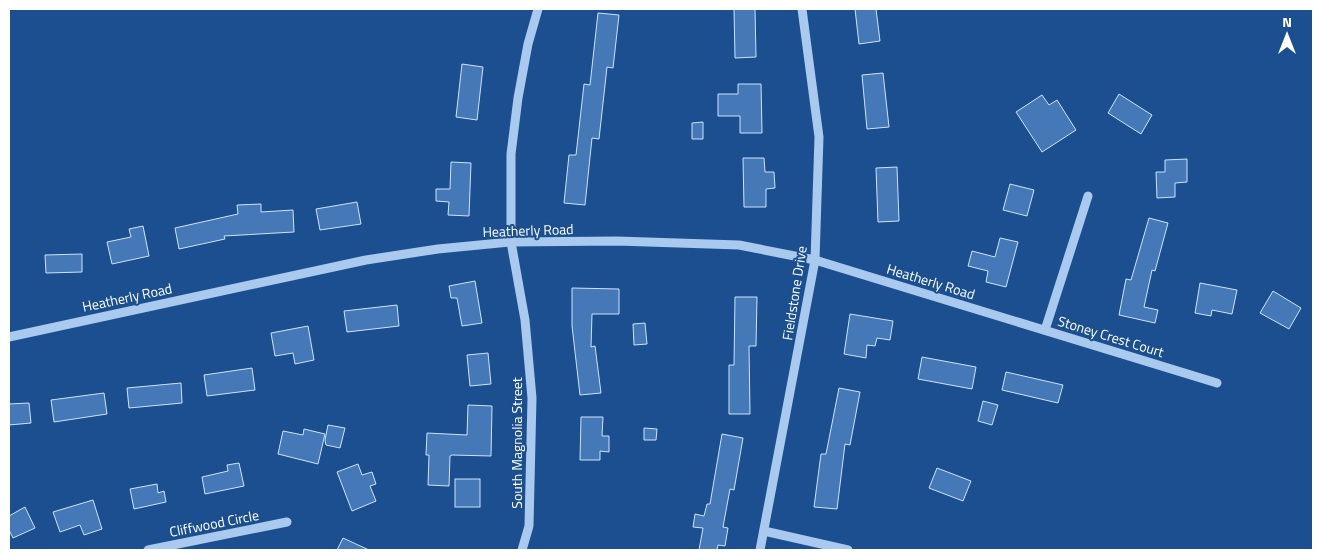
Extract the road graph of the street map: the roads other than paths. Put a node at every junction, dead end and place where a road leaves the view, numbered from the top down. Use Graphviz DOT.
graph roads {
  1 [pos="538,9"];
  2 [pos="802,9"];
  3 [pos="1088,196"];
  4 [pos="511,242"];
  5 [pos="816,260"];
  6 [pos="1045,330"];
  7 [pos="9,337"];
  8 [pos="1217,383"];
  9 [pos="287,522"];
  10 [pos="764,531"];
  11 [pos="148,550"];
  12 [pos="522,550"];
  13 [pos="760,550"];
  14 [pos="848,550"];
  1 -- 4 [label="street, South Magnolia Street"];
  2 -- 5 [label="street, Fieldstone Drive"];
  3 -- 6 [label="street, Stoney Crest Court"];
  4 -- 5 [label="street, Heatherly Road"];
  4 -- 7 [label="street, Heatherly Road"];
  4 -- 12 [label="street, South Magnolia Street"];
  5 -- 6 [label="street, Heatherly Road"];
  5 -- 10 [label="street, Fieldstone Drive"];
  6 -- 8 [label="street, Stoney Crest Court"];
  9 -- 11 [label="street, Cliffwood Circle"];
  10 -- 13 [label="street, Fieldstone Drive"];
  10 -- 14 [label="street"];
}
